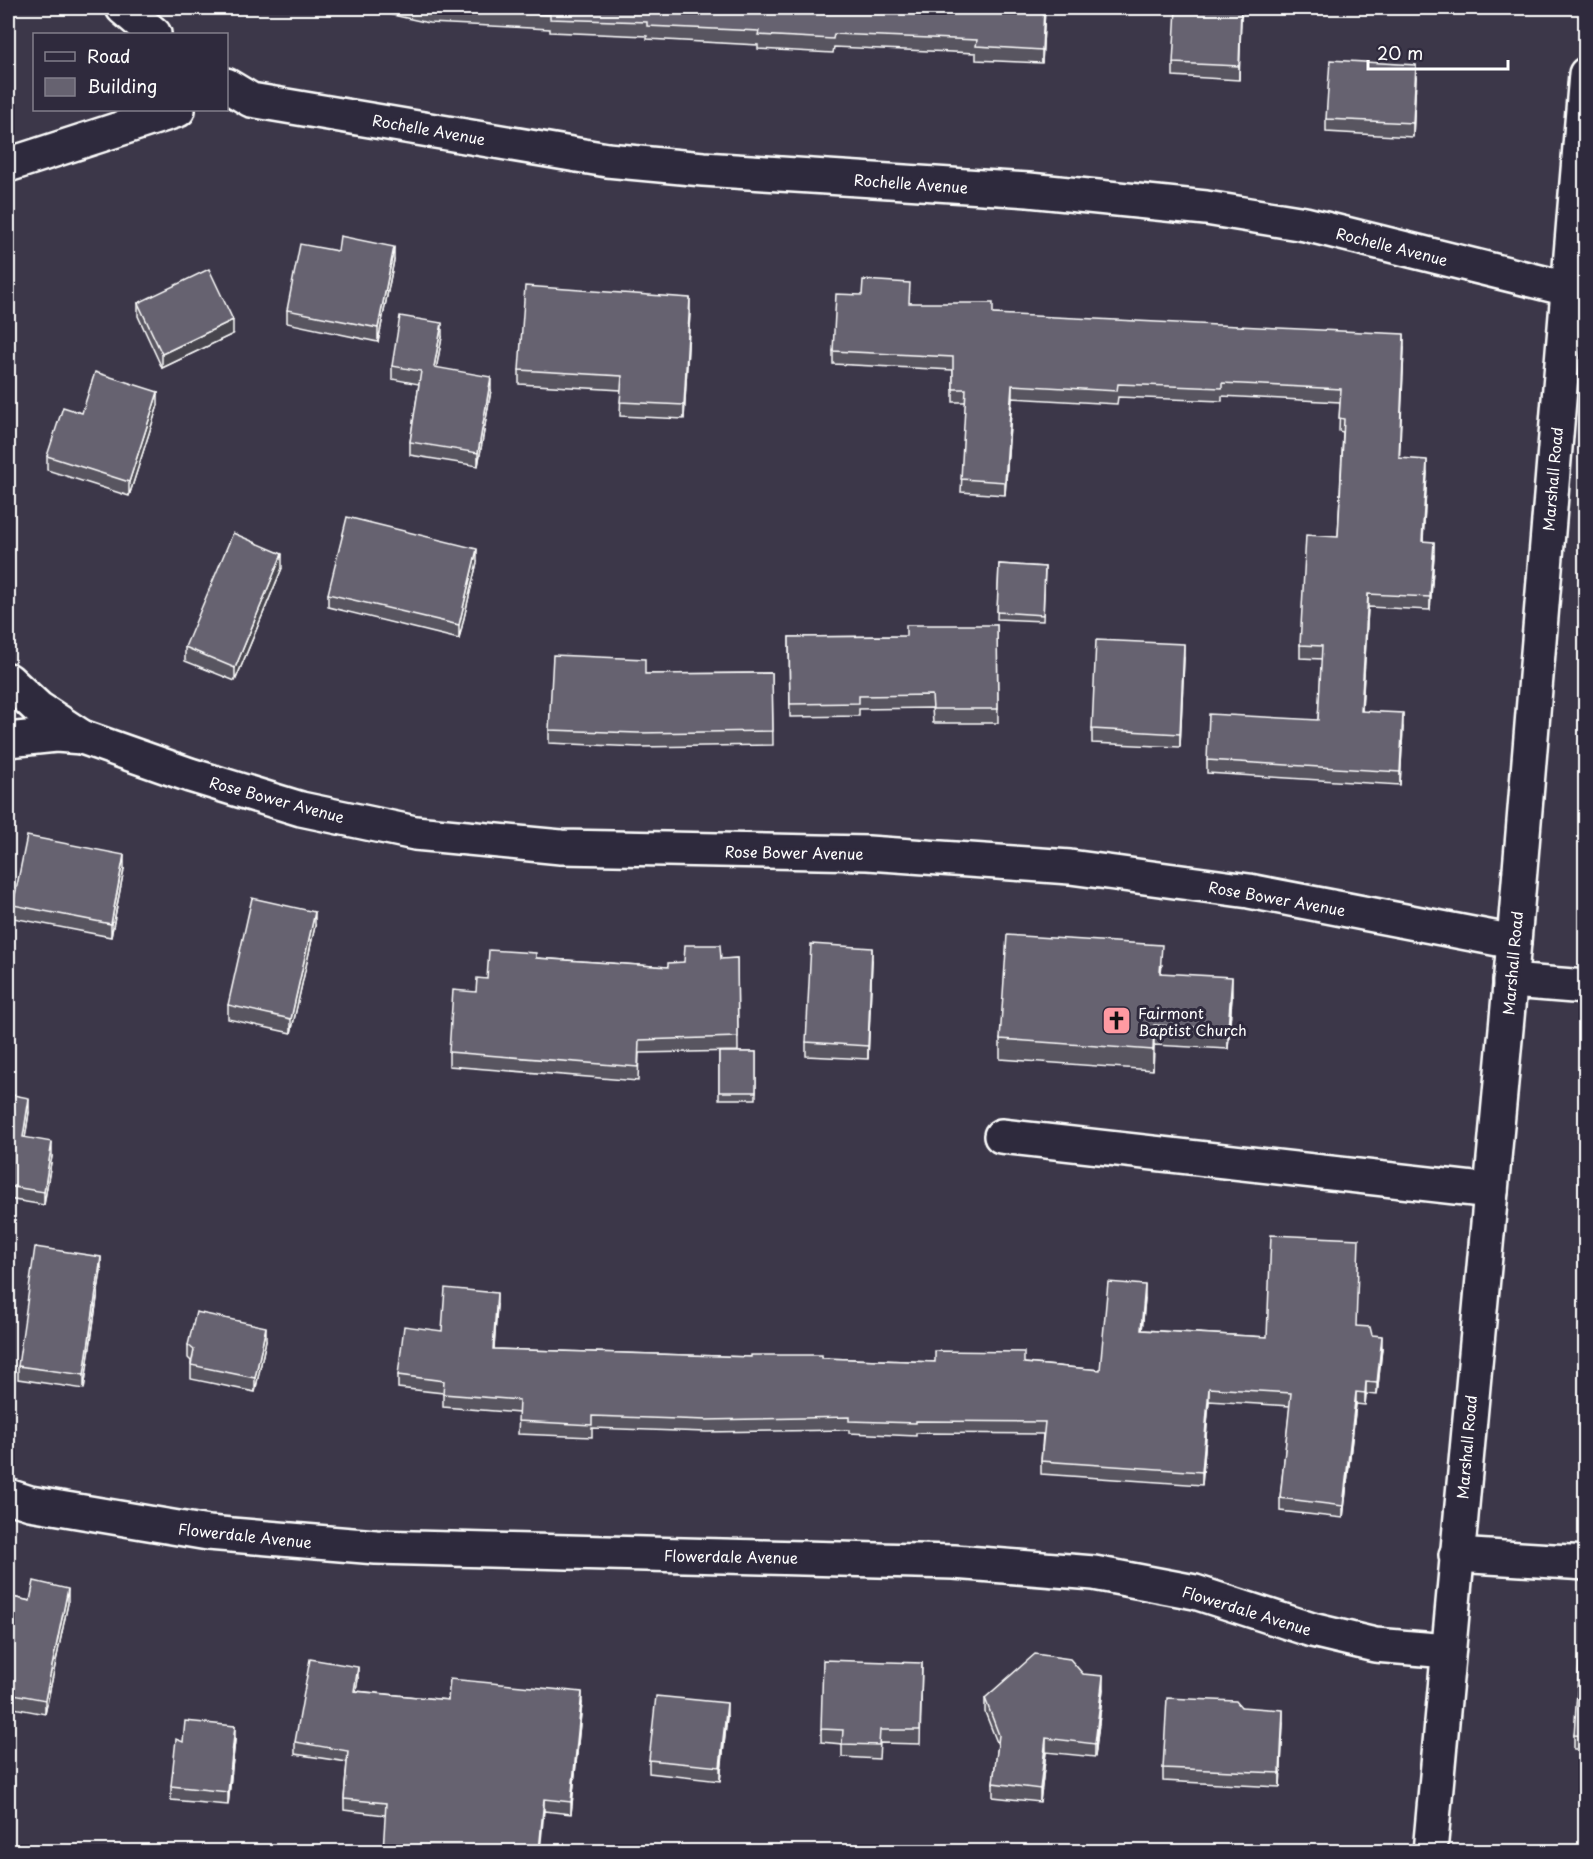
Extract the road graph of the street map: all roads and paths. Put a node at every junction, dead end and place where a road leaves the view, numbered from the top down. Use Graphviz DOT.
graph roads {
  1 [pos="123,8"];
  2 [pos="153,33"];
  3 [pos="1586,74"];
  4 [pos="234,95"];
  5 [pos="175,111"];
  6 [pos="8,165"];
  7 [pos="1568,289"];
  8 [pos="1572,396"];
  9 [pos="8,680"];
  10 [pos="82,737"];
  11 [pos="8,740"];
  12 [pos="1514,942"];
  13 [pos="1510,981"];
  14 [pos="1586,987"];
  15 [pos="1001,1136"];
  16 [pos="1491,1191"];
  17 [pos="8,1496"];
  18 [pos="1456,1555"];
  19 [pos="1586,1563"];
  20 [pos="1448,1651"];
  21 [pos="1430,1851"];
  1 -- 2 [label="street"];
  3 -- 7 [label="street, Marshall Road"];
  4 -- 7 [label="street, Rochelle Avenue"];
  5 -- 6 [label="street"];
  7 -- 8 [label="street, Marshall Road"];
  8 -- 12 [label="street, Marshall Road"];
  9 -- 10 [label="street, Rose Bower Avenue"];
  10 -- 11 [label="street, Rose Bower Avenue"];
  10 -- 12 [label="street, Rose Bower Avenue"];
  12 -- 13 [label="street, Marshall Road"];
  13 -- 14 [label="street"];
  13 -- 16 [label="street, Marshall Road"];
  15 -- 16 [label="street"];
  16 -- 18 [label="street, Marshall Road"];
  17 -- 20 [label="street, Flowerdale Avenue"];
  18 -- 19 [label="street"];
  18 -- 20 [label="street, Marshall Road"];
  20 -- 21 [label="street, Marshall Road"];
}
